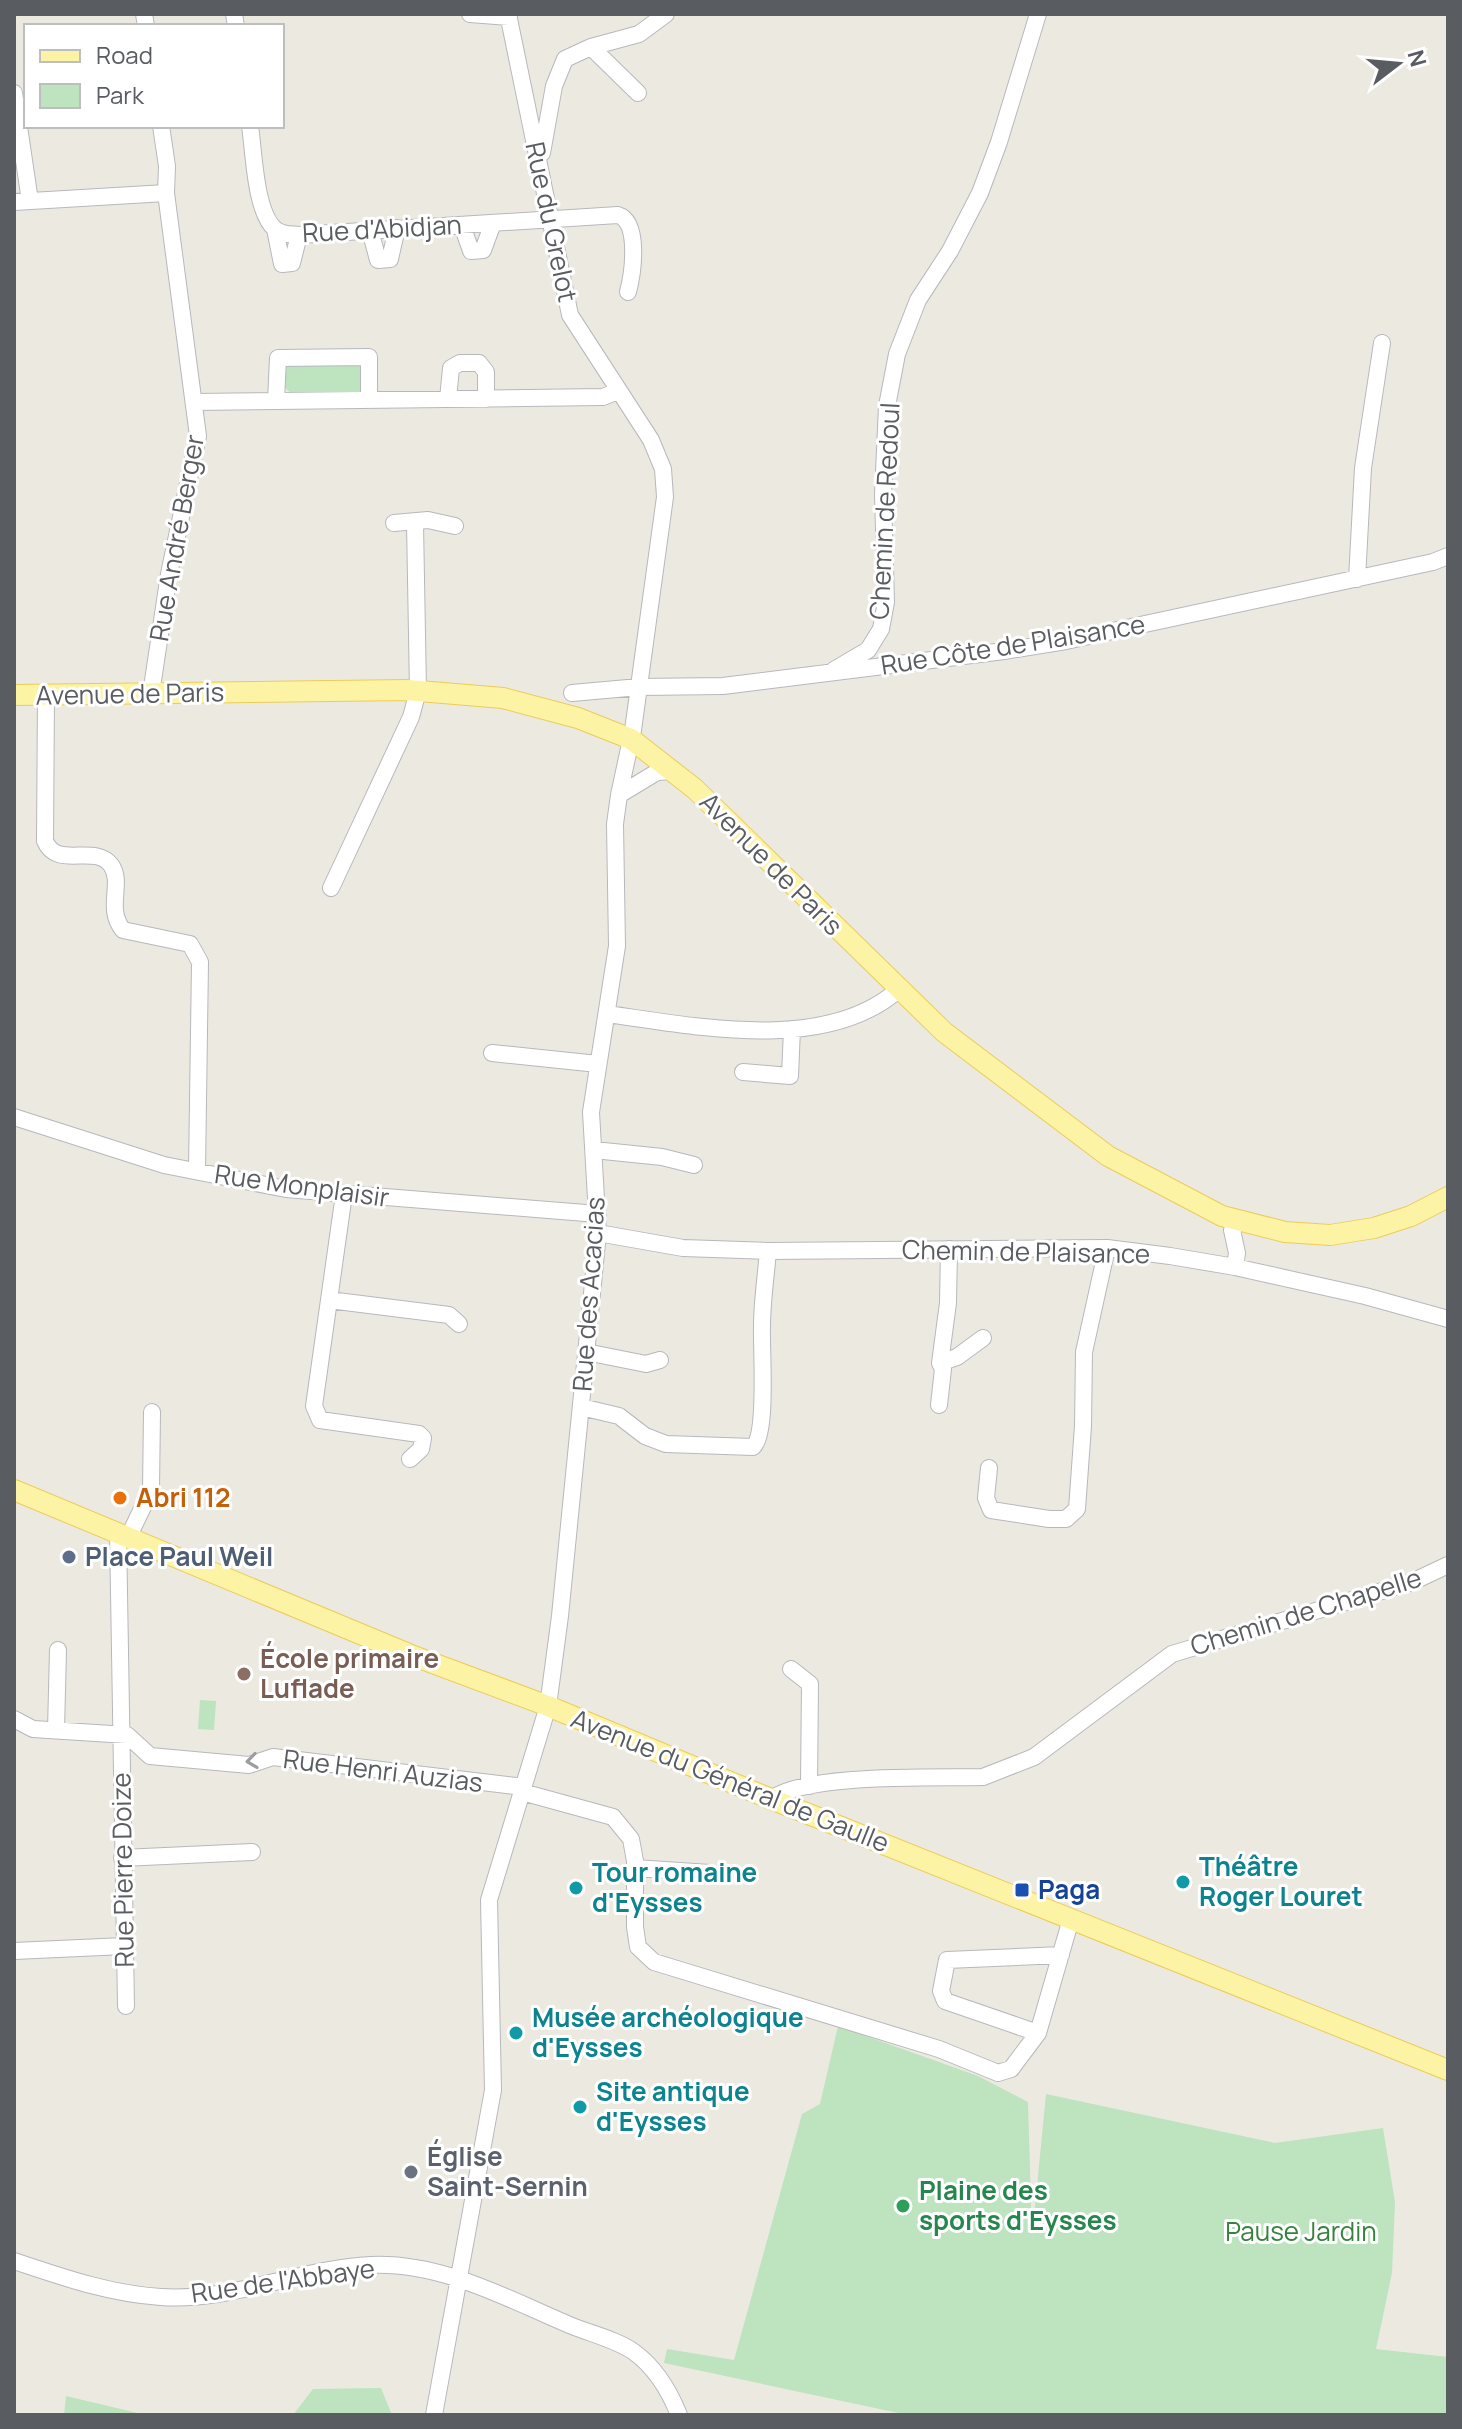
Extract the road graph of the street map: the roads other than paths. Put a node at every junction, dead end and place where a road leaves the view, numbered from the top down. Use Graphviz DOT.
graph roads {
  1 [pos="470,14"];
  2 [pos="666,14"];
  3 [pos="1038,14"];
  4 [pos="509,15"];
  5 [pos="591,47"];
  6 [pos="14,93"];
  7 [pos="638,93"];
  8 [pos="161,128"];
  9 [pos="250,128"];
  10 [pos="540,171"];
  11 [pos="166,193"];
  12 [pos="22,202"];
  13 [pos="550,218"];
  14 [pos="493,223"];
  15 [pos="462,225"];
  16 [pos="397,228"];
  17 [pos="275,229"];
  18 [pos="370,230"];
  19 [pos="299,235"];
  20 [pos="628,292"];
  21 [pos="1382,343"];
  22 [pos="618,391"];
  23 [pos="448,399"];
  24 [pos="486,399"];
  25 [pos="369,400"];
  26 [pos="276,401"];
  27 [pos="194,402"];
  28 [pos="394,523"];
  29 [pos="415,523"];
  30 [pos="455,526"];
  31 [pos="1448,556"];
  32 [pos="1357,579"];
  33 [pos="826,674"];
  34 [pos="418,691"];
  35 [pos="572,693"];
  36 [pos="151,694"];
  37 [pos="638,694"];
  38 [pos="14,695"];
  39 [pos="46,695"];
  40 [pos="602,727"];
  41 [pos="631,739"];
  42 [pos="673,771"];
  43 [pos="619,795"];
  44 [pos="331,888"];
  45 [pos="899,989"];
  46 [pos="607,1014"];
  47 [pos="792,1029"];
  48 [pos="492,1053"];
  49 [pos="598,1064"];
  50 [pos="743,1072"];
  51 [pos="14,1117"];
  52 [pos="594,1150"];
  53 [pos="694,1165"];
  54 [pos="197,1171"];
  55 [pos="344,1194"];
  56 [pos="1448,1197"];
  57 [pos="598,1214"];
  58 [pos="1238,1222"];
  59 [pos="598,1233"];
  60 [pos="1107,1248"];
  61 [pos="949,1249"];
  62 [pos="768,1251"];
  63 [pos="1235,1267"];
  64 [pos="329,1300"];
  65 [pos="1448,1319"];
  66 [pos="459,1324"];
  67 [pos="983,1338"];
  68 [pos="586,1352"];
  69 [pos="660,1360"];
  70 [pos="940,1363"];
  71 [pos="939,1405"];
  72 [pos="581,1407"];
  73 [pos="152,1412"];
  74 [pos="410,1459"];
  75 [pos="989,1468"];
  76 [pos="14,1490"];
  77 [pos="123,1536"];
  78 [pos="1448,1565"];
  79 [pos="58,1650"];
  80 [pos="791,1669"];
  81 [pos="548,1706"];
  82 [pos="14,1719"];
  83 [pos="56,1730"];
  84 [pos="119,1735"];
  85 [pos="809,1786"];
  86 [pos="523,1790"];
  87 [pos="771,1799"];
  88 [pos="252,1852"];
  89 [pos="122,1858"];
  90 [pos="635,1868"];
  91 [pos="710,1873"];
  92 [pos="1071,1919"];
  93 [pos="124,1946"];
  94 [pos="14,1951"];
  95 [pos="1061,1955"];
  96 [pos="126,2006"];
  97 [pos="1038,2033"];
  98 [pos="1448,2070"];
  99 [pos="14,2261"];
  100 [pos="458,2280"];
  101 [pos="434,2415"];
  102 [pos="679,2415"];
  1 -- 4 [label="street"];
  2 -- 5 [label="street"];
  3 -- 33 [label="street, Chemin de Redoul"];
  4 -- 10 [label="street, Rue du Grelot"];
  5 -- 7 [label="street"];
  5 -- 10 [label="street"];
  6 -- 12 [label="street"];
  8 -- 11 [label="street, Rue André Berger"];
  9 -- 17 [label="street, Rue d'Abidjan"];
  10 -- 13 [label="street, Rue du Grelot"];
  11 -- 12 [label="street"];
  11 -- 27 [label="street, Rue André Berger"];
  13 -- 14 [label="street, Rue d'Abidjan"];
  13 -- 20 [label="street, Rue d'Abidjan"];
  13 -- 22 [label="street, Rue du Grelot"];
  14 -- 15 [label="street, Rue d'Abidjan"];
  14 -- 15 [label="street"];
  15 -- 16 [label="street, Rue d'Abidjan"];
  16 -- 18 [label="street, Rue d'Abidjan"];
  16 -- 18 [label="street"];
  17 -- 19 [label="street, Rue d'Abidjan"];
  17 -- 19 [label="street"];
  18 -- 19 [label="street, Rue d'Abidjan"];
  21 -- 32 [label="street"];
  22 -- 24 [label="street"];
  22 -- 37 [label="street, Rue du Grelot"];
  23 -- 24 [label="street"];
  23 -- 24 [label="street"];
  23 -- 25 [label="street"];
  25 -- 26 [label="street"];
  25 -- 26 [label="street"];
  26 -- 27 [label="street"];
  27 -- 36 [label="street, Rue André Berger"];
  28 -- 29 [label="street"];
  29 -- 30 [label="street"];
  29 -- 34 [label="street"];
  31 -- 32 [label="street, Rue Côte de Plaisance"];
  32 -- 33 [label="street, Rue Côte de Plaisance"];
  33 -- 37 [label="street, Rue Côte de Plaisance"];
  34 -- 36 [label="main road, Avenue de Paris"];
  34 -- 40 [label="main road, Avenue de Paris"];
  34 -- 44 [label="street"];
  35 -- 37 [label="street, Rue Côte de Plaisance"];
  36 -- 39 [label="main road, Avenue de Paris"];
  37 -- 40 [label="street"];
  37 -- 41 [label="street, Rue du Grelot"];
  38 -- 39 [label="main road, Avenue de Paris"];
  39 -- 54 [label="street"];
  40 -- 41 [label="main road, Avenue de Paris"];
  41 -- 42 [label="main road, Avenue de Paris"];
  41 -- 43 [label="street, Rue des Acacias"];
  42 -- 43 [label="street"];
  42 -- 45 [label="main road, Avenue de Paris"];
  43 -- 46 [label="street, Rue des Acacias"];
  45 -- 47 [label="street"];
  45 -- 58 [label="main road, Avenue de Paris"];
  46 -- 47 [label="street"];
  46 -- 49 [label="street, Rue des Acacias"];
  47 -- 50 [label="street"];
  48 -- 49 [label="street"];
  49 -- 52 [label="street, Rue des Acacias"];
  51 -- 54 [label="street, Rue Monplaisir"];
  52 -- 53 [label="street"];
  52 -- 57 [label="street, Rue des Acacias"];
  54 -- 55 [label="street, Rue Monplaisir"];
  55 -- 57 [label="street, Rue Monplaisir"];
  55 -- 64 [label="street"];
  56 -- 58 [label="main road, Avenue de Paris"];
  57 -- 59 [label="street, Rue des Acacias"];
  58 -- 63 [label="street"];
  59 -- 62 [label="street, Chemin de Plaisance"];
  59 -- 68 [label="street, Rue des Acacias"];
  60 -- 61 [label="street, Chemin de Plaisance"];
  60 -- 63 [label="street, Chemin de Plaisance"];
  60 -- 75 [label="street"];
  61 -- 62 [label="street, Chemin de Plaisance"];
  61 -- 70 [label="street"];
  62 -- 72 [label="street"];
  63 -- 65 [label="street, Chemin de Plaisance"];
  64 -- 66 [label="street"];
  64 -- 74 [label="street"];
  67 -- 70 [label="street"];
  68 -- 69 [label="street"];
  68 -- 72 [label="street, Rue des Acacias"];
  70 -- 71 [label="street"];
  72 -- 81 [label="street, Rue des Acacias"];
  73 -- 77 [label="street"];
  76 -- 77 [label="main road, Avenue du Général de Gaulle"];
  77 -- 81 [label="main road, Avenue du Général de Gaulle"];
  77 -- 84 [label="street, Rue Pierre Doize"];
  78 -- 85 [label="street, Chemin de Chapelle"];
  79 -- 83 [label="street"];
  80 -- 85 [label="street"];
  81 -- 86 [label="street, Rue des Acacias"];
  81 -- 87 [label="main road, Avenue du Général de Gaulle"];
  82 -- 83 [label="street, Rue Henri Auzias"];
  83 -- 84 [label="street, Rue Henri Auzias"];
  86 -- 84 [label="street, Rue Henri Auzias, one-way"];
  84 -- 89 [label="street, Rue Pierre Doize"];
  85 -- 87 [label="street, Chemin de Chapelle"];
  86 -- 90 [label="street, Rue Henri Auzias"];
  86 -- 100 [label="street, Rue des Acacias"];
  87 -- 92 [label="main road, Avenue du Général de Gaulle"];
  88 -- 89 [label="street"];
  89 -- 93 [label="street, Rue Pierre Doize"];
  90 -- 91 [label="street"];
  90 -- 97 [label="street, Rue Henri Auzias"];
  92 -- 95 [label="street"];
  92 -- 98 [label="main road, Avenue du Général de Gaulle"];
  93 -- 94 [label="street"];
  93 -- 96 [label="street, Rue Pierre Doize"];
  95 -- 97 [label="street"];
  95 -- 97 [label="street"];
  99 -- 100 [label="street, Rue de l'Abbaye"];
  100 -- 101 [label="street, Rue des Acacias"];
  100 -- 102 [label="street, Rue de l'Abbaye"];
}
